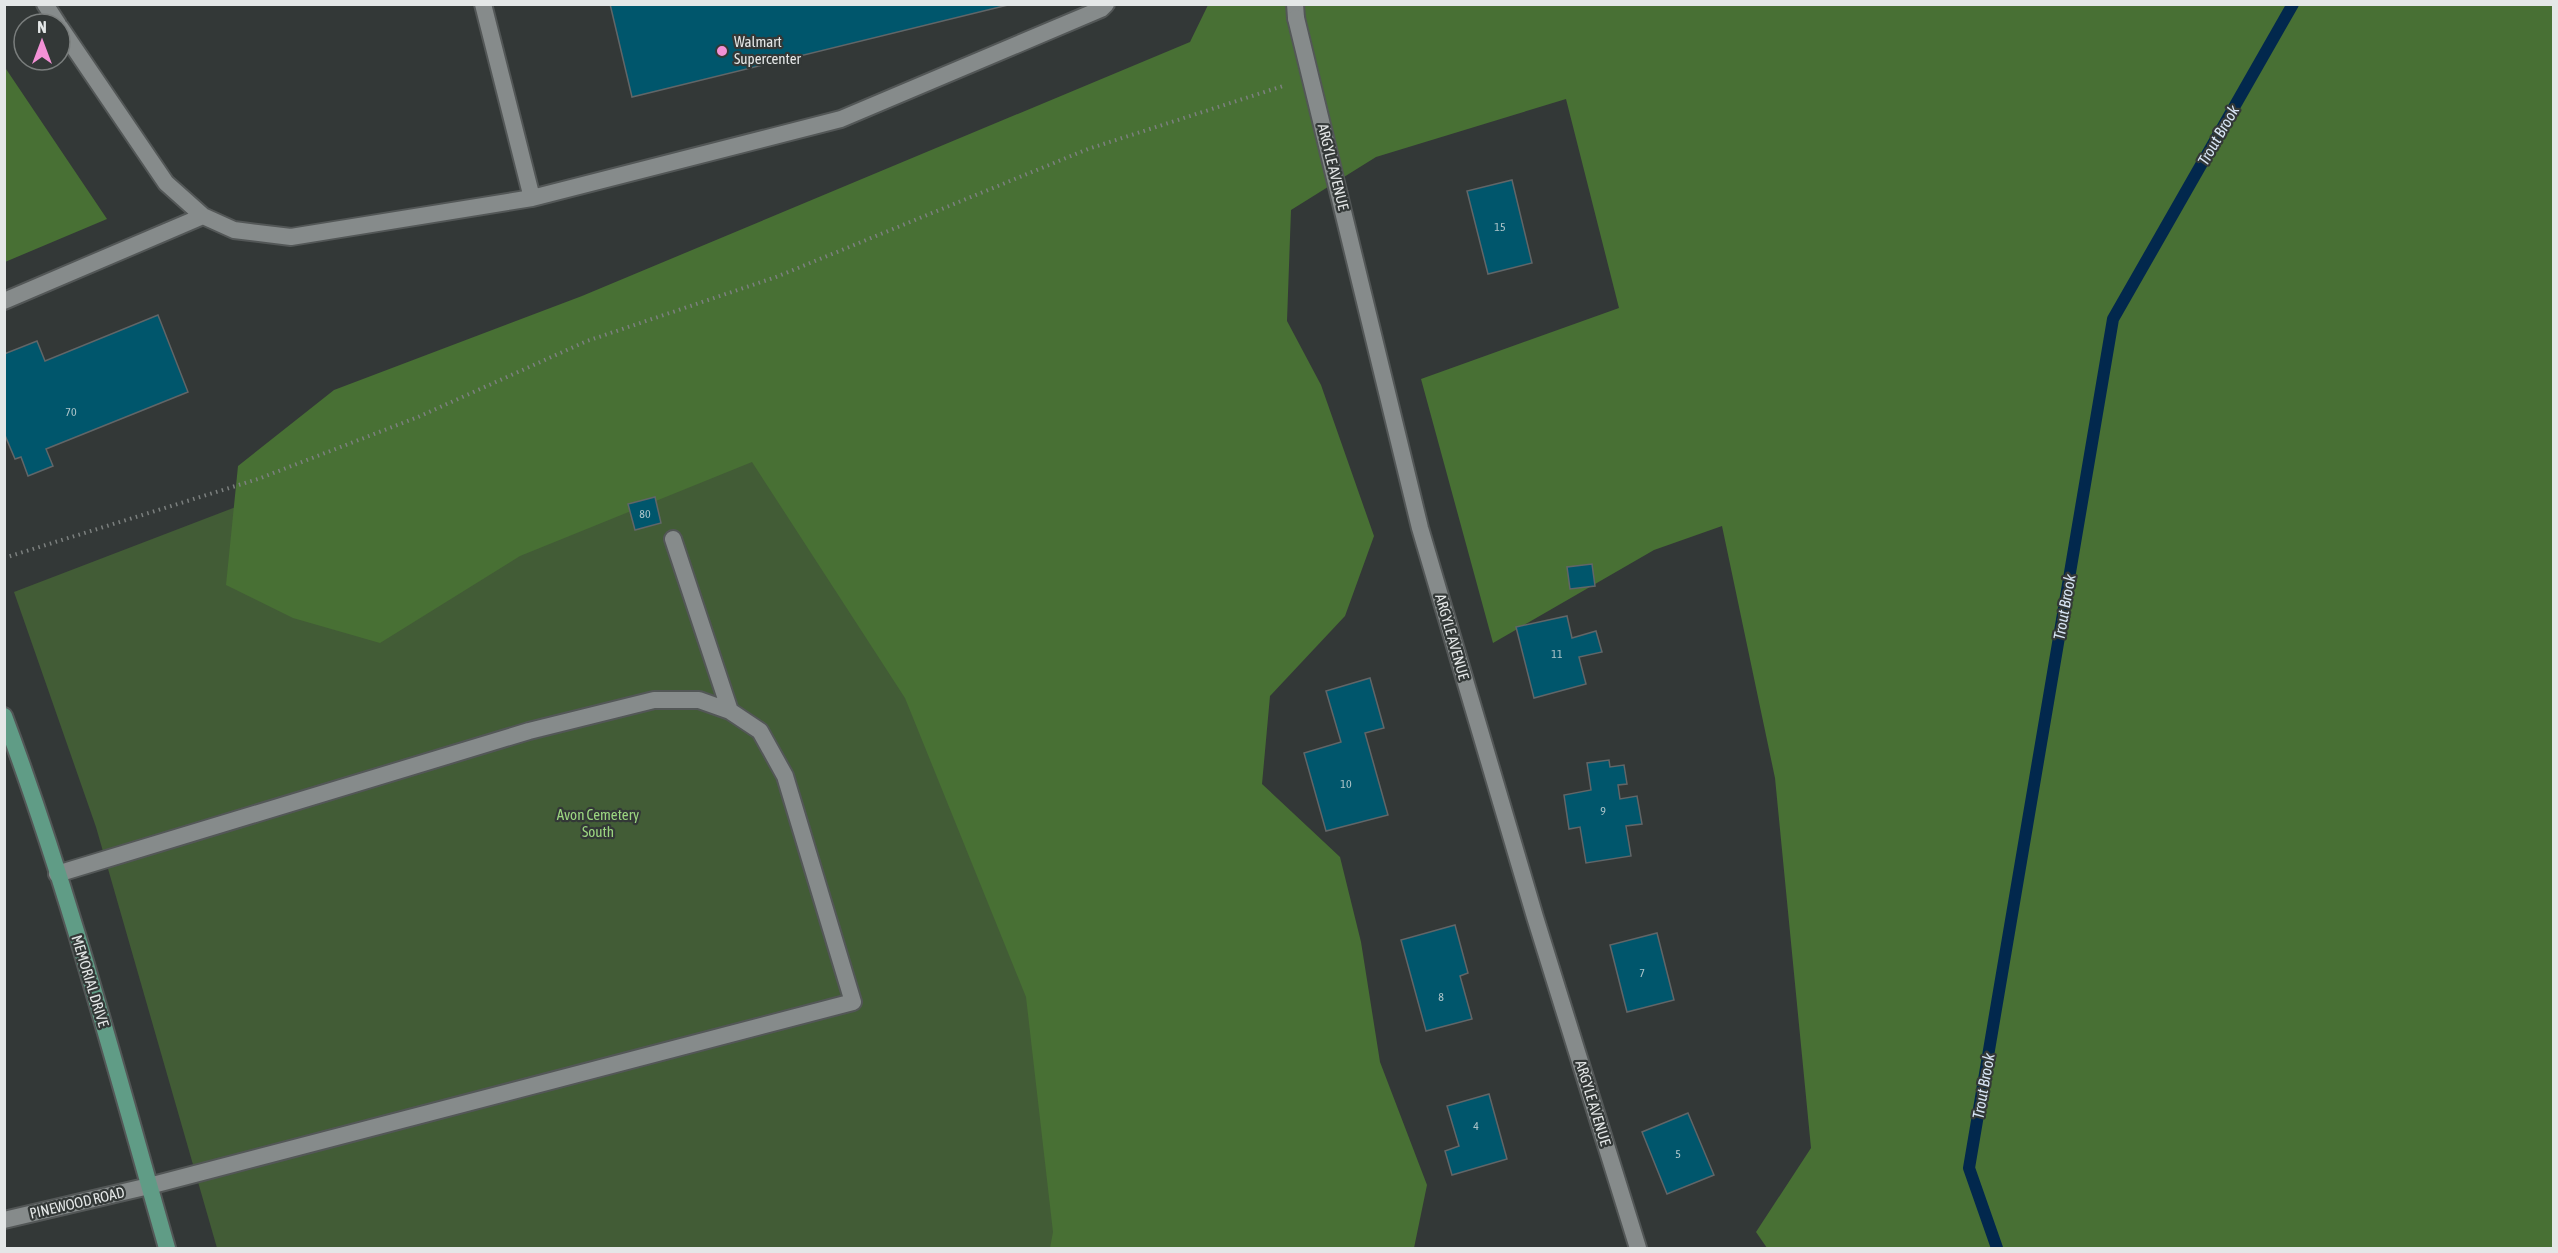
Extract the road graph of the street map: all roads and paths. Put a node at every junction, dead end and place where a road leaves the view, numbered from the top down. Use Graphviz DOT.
graph roads {
  1 [pos="483,4"];
  2 [pos="1106,4"];
  3 [pos="1295,11"];
  4 [pos="72,44"];
  5 [pos="1310,77"];
  6 [pos="531,198"];
  7 [pos="203,216"];
  8 [pos="4,301"];
  9 [pos="673,539"];
  10 [pos="4,558"];
  11 [pos="730,711"];
  12 [pos="4,716"];
  13 [pos="8,736"];
  14 [pos="57,874"];
  15 [pos="149,1186"];
  16 [pos="4,1220"];
  17 [pos="167,1248"];
  18 [pos="1638,1248"];
  1 -- 6 [label="street"];
  2 -- 6 [label="street"];
  3 -- 5 [label="street, ARGYLE AVENUE"];
  4 -- 7 [label="street"];
  5 -- 10 [label="path"];
  5 -- 18 [label="street, ARGYLE AVENUE"];
  6 -- 7 [label="street"];
  7 -- 8 [label="street"];
  9 -- 11 [label="street"];
  11 -- 14 [label="street"];
  11 -- 15 [label="street, PINEWOOD ROAD"];
  12 -- 13 [label="main road, MEMORIAL DRIVE"];
  13 -- 14 [label="main road, MEMORIAL DRIVE"];
  14 -- 15 [label="main road, MEMORIAL DRIVE"];
  15 -- 16 [label="street, PINEWOOD ROAD"];
  15 -- 17 [label="main road, MEMORIAL DRIVE"];
}
